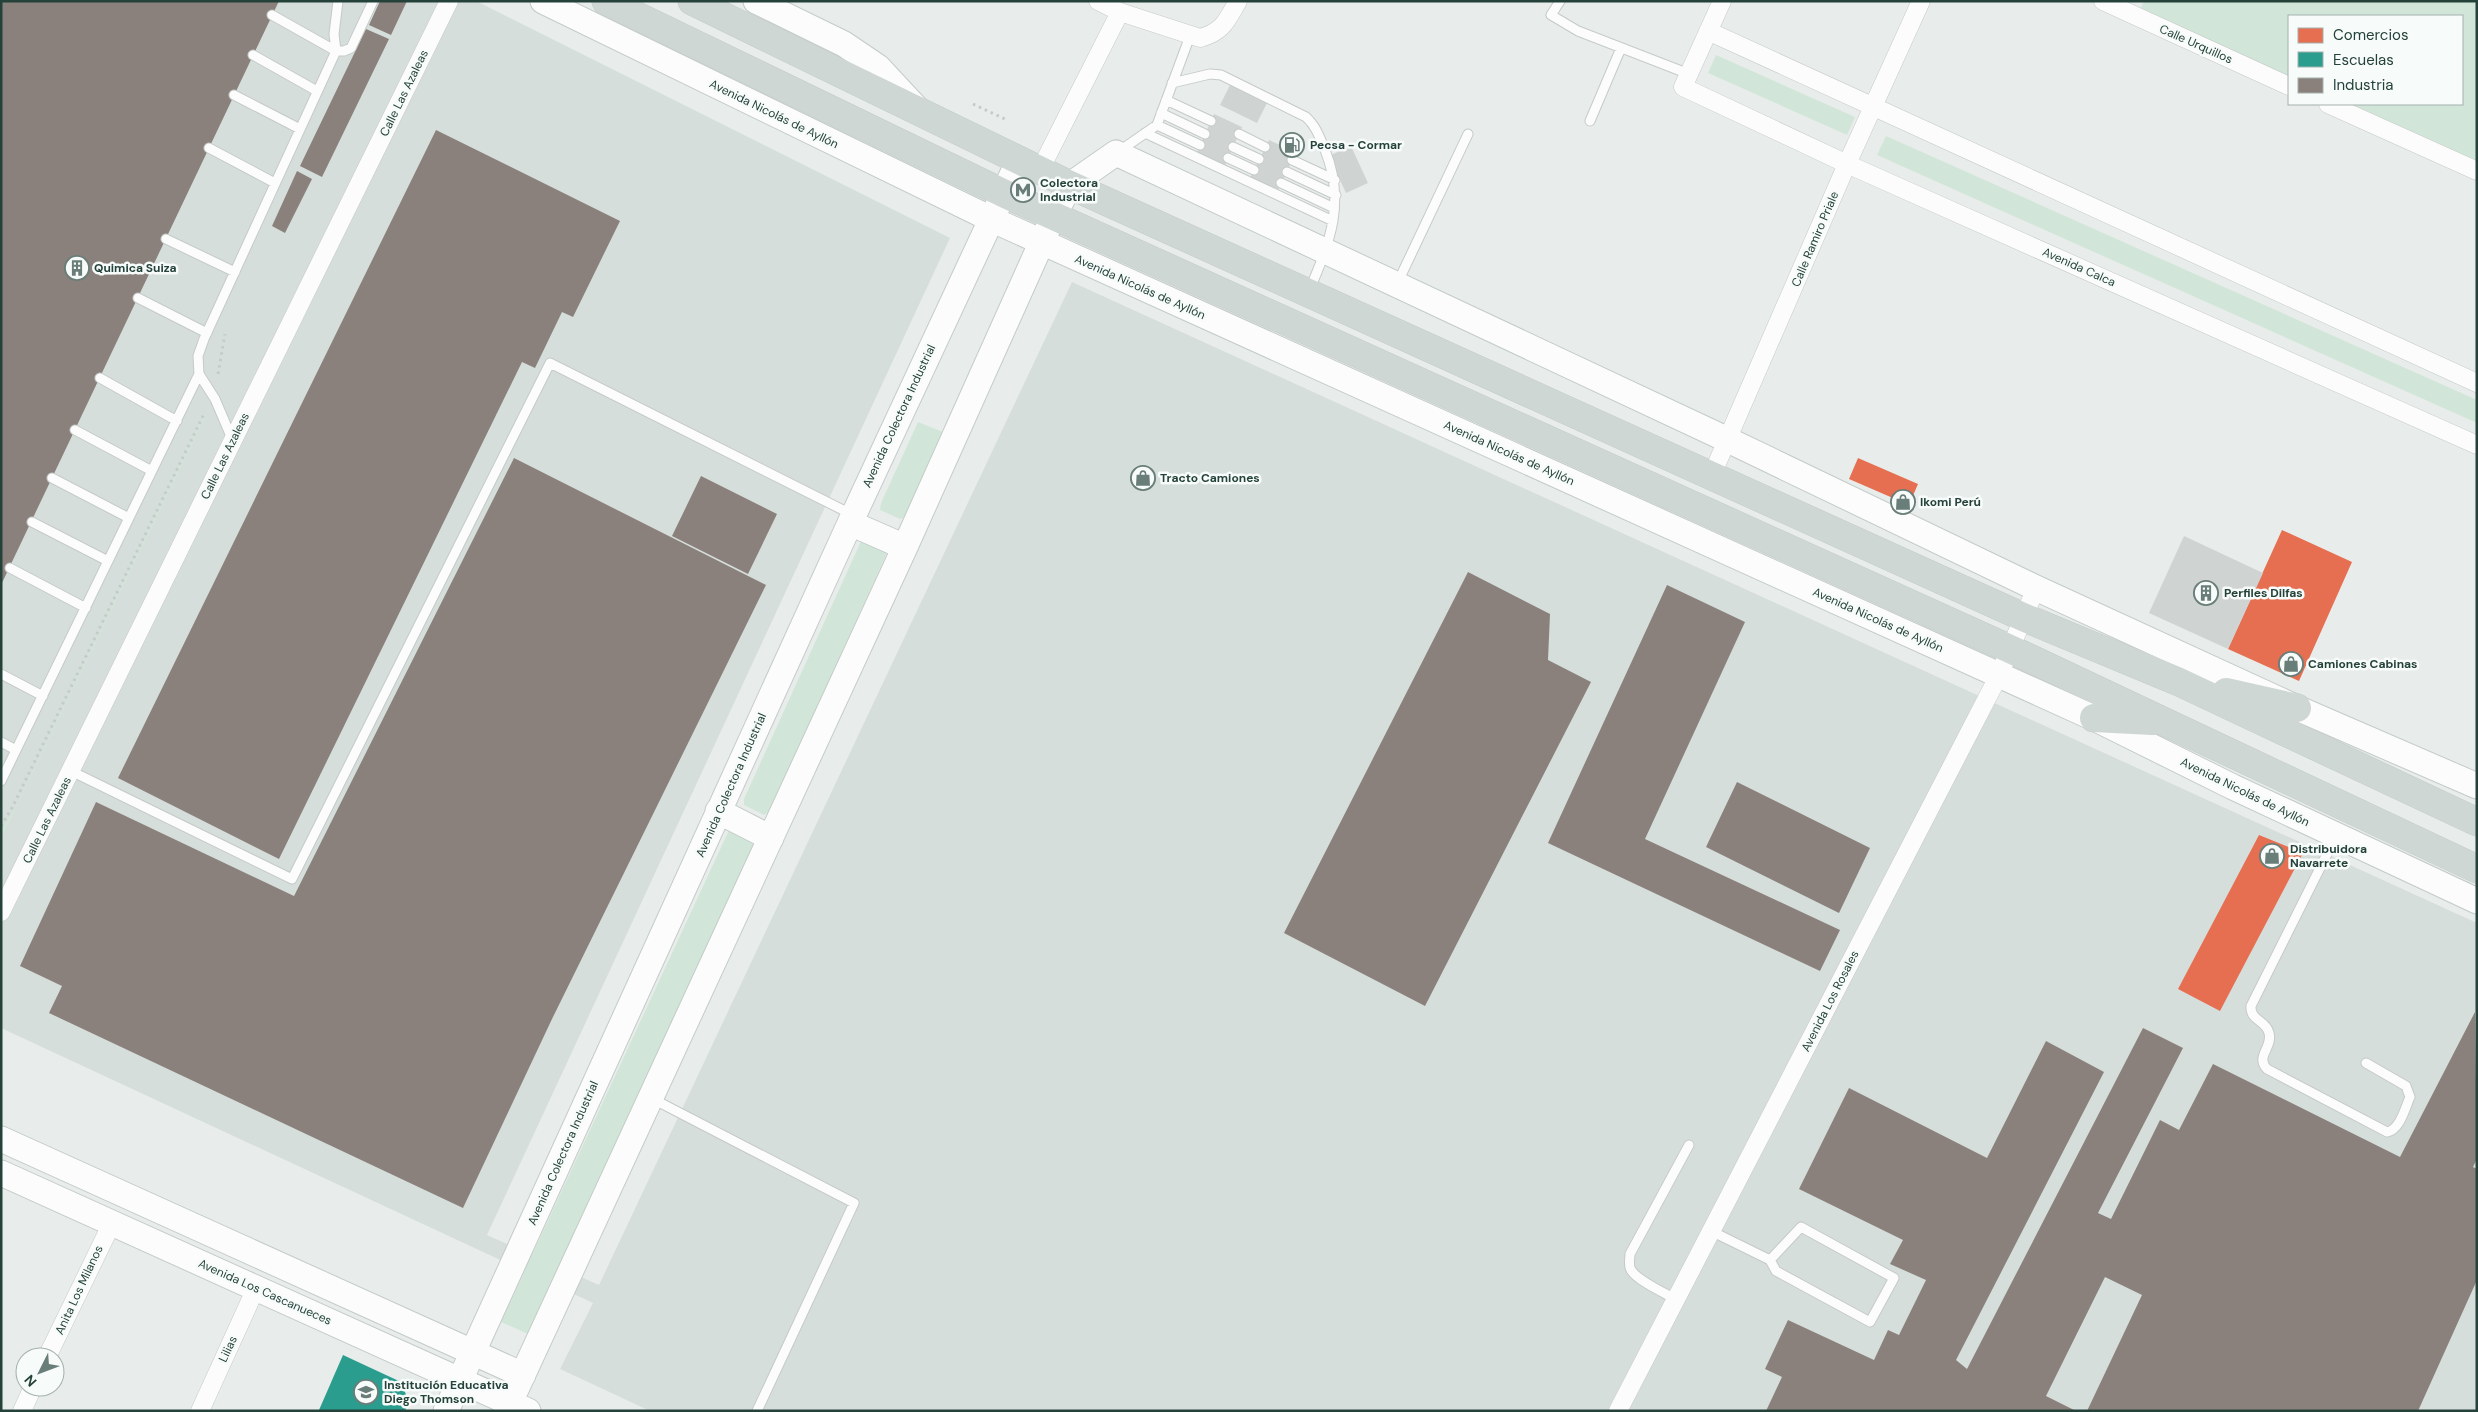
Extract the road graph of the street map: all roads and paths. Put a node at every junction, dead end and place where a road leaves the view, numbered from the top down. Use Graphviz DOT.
graph roads {
  1 [pos="338,1"];
  2 [pos="373,1"];
  3 [pos="449,1"];
  4 [pos="543,1"];
  5 [pos="606,1"];
  6 [pos="692,1"];
  7 [pos="756,1"];
  8 [pos="1098,1"];
  9 [pos="1238,1"];
  10 [pos="1560,1"];
  11 [pos="1722,1"];
  12 [pos="1920,1"];
  13 [pos="2102,1"];
  14 [pos="2124,6"];
  15 [pos="1120,12"];
  16 [pos="272,15"];
  17 [pos="1708,31"];
  18 [pos="1190,36"];
  19 [pos="1621,48"];
  20 [pos="336,51"];
  21 [pos="253,55"];
  22 [pos="1686,81"];
  23 [pos="1172,83"];
  24 [pos="2288,86"];
  25 [pos="318,91"];
  26 [pos="234,95"];
  27 [pos="1166,100"];
  28 [pos="973,104"];
  29 [pos="2330,105"];
  30 [pos="1872,108"];
  31 [pos="919,112"];
  32 [pos="1161,113"];
  33 [pos="1005,119"];
  34 [pos="1590,120"];
  35 [pos="1211,121"];
  36 [pos="1157,125"];
  37 [pos="300,129"];
  38 [pos="1145,133"];
  39 [pos="1205,134"];
  40 [pos="1239,134"];
  41 [pos="1468,134"];
  42 [pos="1200,145"];
  43 [pos="1233,147"];
  44 [pos="1265,147"];
  45 [pos="209,148"];
  46 [pos="1116,153"];
  47 [pos="1228,158"];
  48 [pos="1259,159"];
  49 [pos="1292,160"];
  50 [pos="1847,164"];
  51 [pos="1029,165"];
  52 [pos="1254,170"];
  53 [pos="2477,171"];
  54 [pos="1287,172"];
  55 [pos="1335,180"];
  56 [pos="275,183"];
  57 [pos="1282,183"];
  58 [pos="1070,185"];
  59 [pos="1003,194"];
  60 [pos="1336,195"];
  61 [pos="1334,208"];
  62 [pos="1054,217"];
  63 [pos="991,219"];
  64 [pos="1333,221"];
  65 [pos="166,238"];
  66 [pos="1042,243"];
  67 [pos="1326,252"];
  68 [pos="235,272"];
  69 [pos="1397,284"];
  70 [pos="1308,293"];
  71 [pos="138,298"];
  72 [pos="1289,323"];
  73 [pos="207,333"];
  74 [pos="199,374"];
  75 [pos="100,378"];
  76 [pos="2477,383"];
  77 [pos="206,409"];
  78 [pos="177,421"];
  79 [pos="75,430"];
  80 [pos="1728,440"];
  81 [pos="233,441"];
  82 [pos="2477,445"];
  83 [pos="152,471"];
  84 [pos="1711,477"];
  85 [pos="52,478"];
  86 [pos="129,518"];
  87 [pos="852,519"];
  88 [pos="32,522"];
  89 [pos="905,547"];
  90 [pos="108,561"];
  91 [pos="10,568"];
  92 [pos="2036,588"];
  93 [pos="86,608"];
  94 [pos="2023,617"];
  95 [pos="2010,650"];
  96 [pos="1,674"];
  97 [pos="1999,675"];
  98 [pos="2176,681"];
  99 [pos="43,696"];
  100 [pos="2297,708"];
  101 [pos="2094,718"];
  102 [pos="2166,722"];
  103 [pos="1,742"];
  104 [pos="16,750"];
  105 [pos="71,771"];
  106 [pos="1,781"];
  107 [pos="2477,786"];
  108 [pos="718,811"];
  109 [pos="2475,817"];
  110 [pos="1,826"];
  111 [pos="2336,836"];
  112 [pos="771,838"];
  113 [pos="2477,869"];
  114 [pos="2477,901"];
  115 [pos="1,912"];
  116 [pos="2366,1063"];
  117 [pos="651,1098"];
  118 [pos="1,1139"];
  119 [pos="1689,1145"];
  120 [pos="1,1173"];
  121 [pos="112,1223"];
  122 [pos="1711,1231"];
  123 [pos="1770,1260"];
  124 [pos="256,1288"];
  125 [pos="1675,1299"];
  126 [pos="52,1347"];
  127 [pos="472,1352"];
  128 [pos="523,1375"];
  129 [pos="460,1380"];
  130 [pos="28,1397"];
  131 [pos="515,1408"];
  132 [pos="22,1411"];
  133 [pos="200,1411"];
  134 [pos="446,1411"];
  135 [pos="757,1411"];
  136 [pos="1618,1411"];
  1 -- 20 [label="lane"];
  2 -- 20 [label="lane"];
  3 -- 81 [label="street, Calle Las Azaleas"];
  4 -- 63 [label="main road, Avenida Nicolás de Ayllón"];
  5 -- 59 [label="main road"];
  6 -- 31 [label="main road"];
  7 -- 31 [label="main road"];
  8 -- 15 [label="street"];
  9 -- 18 [label="street"];
  10 -- 19 [label="lane"];
  11 -- 17 [label="street"];
  12 -- 30 [label="street, Calle Ramiro Priale"];
  13 -- 14 [label="street, Calle Urquillos"];
  14 -- 24 [label="street, Calle Urquillos"];
  15 -- 18 [label="street"];
  15 -- 51 [label="street"];
  16 -- 20 [label="lane"];
  17 -- 22 [label="street"];
  17 -- 30 [label="street"];
  18 -- 23 [label="lane"];
  19 -- 22 [label="lane"];
  19 -- 34 [label="lane"];
  20 -- 25 [label="lane"];
  21 -- 25 [label="lane"];
  22 -- 50 [label="street, Avenida Calca"];
  23 -- 27 [label="lane"];
  23 -- 55 [label="lane"];
  25 -- 37 [label="lane"];
  26 -- 37 [label="lane"];
  27 -- 32 [label="lane"];
  27 -- 35 [label="lane"];
  28 -- 33 [label="path"];
  29 -- 53 [label="street"];
  30 -- 50 [label="street, Calle Ramiro Priale"];
  30 -- 76 [label="street"];
  31 -- 51 [label="main road"];
  32 -- 36 [label="lane"];
  32 -- 39 [label="lane"];
  36 -- 38 [label="lane"];
  36 -- 42 [label="lane"];
  37 -- 56 [label="lane"];
  38 -- 46 [label="lane"];
  38 -- 64 [label="lane"];
  40 -- 44 [label="lane"];
  41 -- 69 [label="lane"];
  43 -- 48 [label="lane"];
  45 -- 56 [label="lane"];
  46 -- 58 [label="main road"];
  46 -- 67 [label="main road"];
  47 -- 52 [label="lane"];
  49 -- 55 [label="lane"];
  50 -- 80 [label="street, Calle Ramiro Priale"];
  50 -- 82 [label="street, Avenida Calca"];
  51 -- 58 [label="main road"];
  51 -- 59 [label="main road, Avenida Colectora Industrial"];
  54 -- 60 [label="lane"];
  55 -- 60 [label="lane"];
  56 -- 68 [label="lane"];
  57 -- 61 [label="lane"];
  58 -- 62 [label="main road"];
  58 -- 70 [label="main road"];
  59 -- 62 [label="main road"];
  59 -- 63 [label="main road, Avenida Colectora Industrial"];
  60 -- 61 [label="lane"];
  61 -- 64 [label="lane"];
  62 -- 66 [label="main road"];
  62 -- 72 [label="main road"];
  63 -- 66 [label="main road, Avenida Nicolás de Ayllón"];
  63 -- 87 [label="main road, Avenida Colectora Industrial"];
  64 -- 67 [label="lane"];
  65 -- 68 [label="lane"];
  66 -- 89 [label="main road"];
  66 -- 97 [label="main road, Avenida Nicolás de Ayllón"];
  67 -- 69 [label="main road"];
  67 -- 70 [label="lane"];
  68 -- 73 [label="lane"];
  69 -- 80 [label="main road"];
  70 -- 72 [label="main road"];
  70 -- 84 [label="main road"];
  71 -- 73 [label="lane"];
  72 -- 95 [label="main road"];
  73 -- 74 [label="lane"];
  74 -- 78 [label="lane"];
  74 -- 81 [label="lane"];
  75 -- 78 [label="lane"];
  77 -- 110 [label="path"];
  78 -- 83 [label="lane"];
  79 -- 83 [label="lane"];
  80 -- 84 [label="street, Calle Ramiro Priale"];
  80 -- 92 [label="main road"];
  81 -- 105 [label="street, Calle Las Azaleas"];
  83 -- 86 [label="lane"];
  84 -- 94 [label="main road"];
  85 -- 86 [label="lane"];
  86 -- 90 [label="lane"];
  87 -- 89 [label="main road"];
  87 -- 105 [label="lane"];
  87 -- 108 [label="main road, Avenida Colectora Industrial"];
  88 -- 90 [label="lane"];
  89 -- 112 [label="main road"];
  90 -- 93 [label="lane"];
  91 -- 93 [label="lane"];
  92 -- 94 [label="street, Avenida Los Rosales"];
  92 -- 100 [label="main road"];
  93 -- 99 [label="lane"];
  94 -- 95 [label="street, Avenida Los Rosales"];
  94 -- 98 [label="main road"];
  95 -- 97 [label="street, Avenida Los Rosales"];
  95 -- 102 [label="main road"];
  96 -- 99 [label="lane"];
  97 -- 101 [label="main road, Avenida Nicolás de Ayllón"];
  97 -- 122 [label="street, Avenida Los Rosales"];
  98 -- 100 [label="main road"];
  98 -- 109 [label="main road"];
  99 -- 104 [label="lane"];
  100 -- 107 [label="main road"];
  101 -- 102 [label="main road"];
  101 -- 111 [label="main road, Avenida Nicolás de Ayllón"];
  102 -- 113 [label="main road"];
  103 -- 104 [label="lane"];
  104 -- 106 [label="lane"];
  105 -- 115 [label="street, Calle Las Azaleas"];
  108 -- 112 [label="main road"];
  108 -- 127 [label="main road, Avenida Colectora Industrial"];
  111 -- 114 [label="main road, Avenida Nicolás de Ayllón"];
  111 -- 116 [label="lane"];
  112 -- 117 [label="main road"];
  117 -- 128 [label="main road"];
  117 -- 135 [label="lane"];
  118 -- 127 [label="main road"];
  119 -- 125 [label="lane"];
  120 -- 121 [label="main road, Avenida Los Cascanueces"];
  121 -- 124 [label="main road, Avenida Los Cascanueces"];
  121 -- 126 [label="street, Anita Los Milanos"];
  122 -- 123 [label="lane"];
  122 -- 125 [label="street, Avenida Los Rosales"];
  123 -- 123 [label="lane"];
  124 -- 129 [label="main road, Avenida Los Cascanueces"];
  124 -- 133 [label="street, Lilias"];
  125 -- 136 [label="street, Avenida Los Rosales"];
  127 -- 128 [label="main road"];
  127 -- 129 [label="main road, Avenida Colectora Industrial"];
  128 -- 131 [label="main road"];
  129 -- 131 [label="main road, Avenida Los Cascanueces"];
  129 -- 134 [label="main road, Avenida Colectora Industrial"];
  130 -- 132 [label="street"];
}
